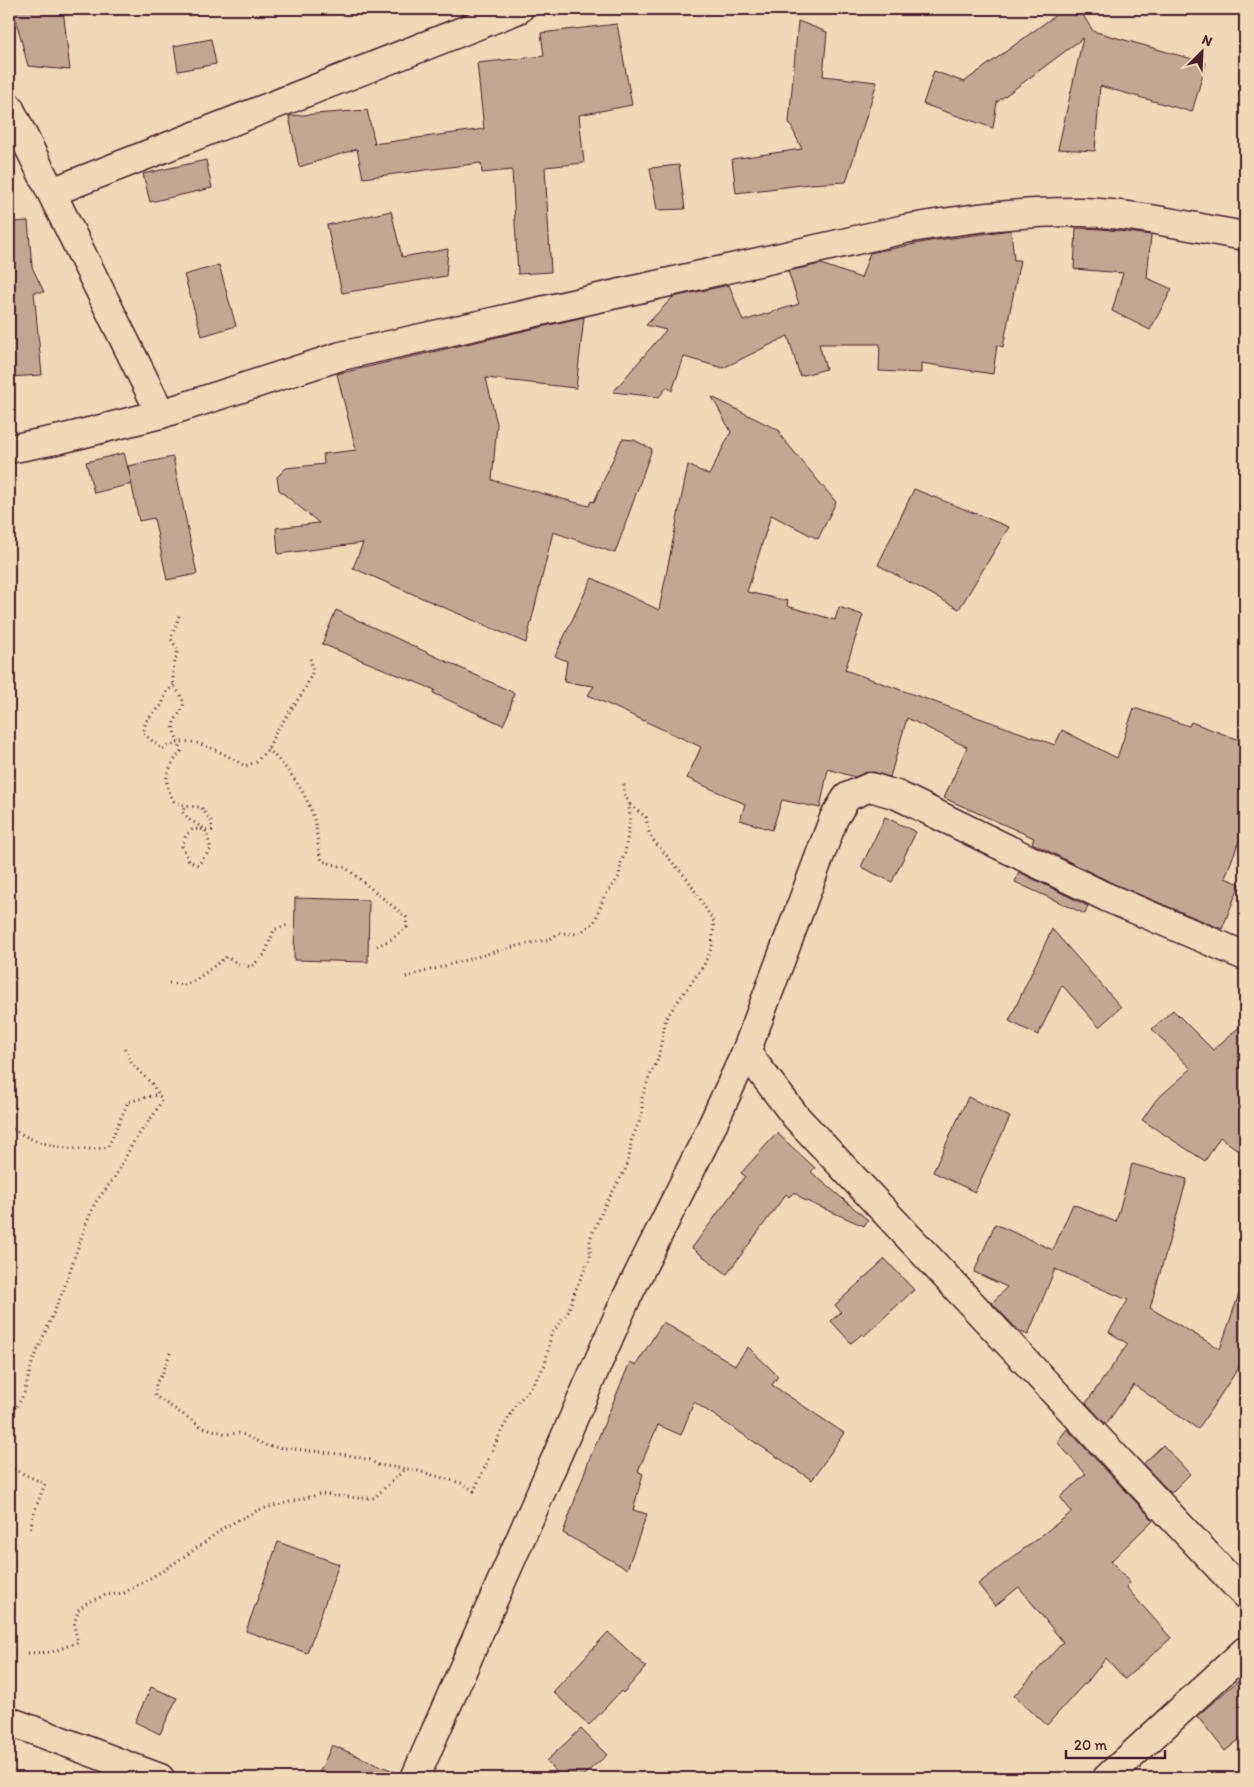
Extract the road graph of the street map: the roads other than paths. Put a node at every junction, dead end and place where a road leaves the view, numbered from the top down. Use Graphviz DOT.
graph roads {
  1 [pos="519,9"];
  2 [pos="9,107"];
  3 [pos="52,192"];
  4 [pos="1245,236"];
  5 [pos="162,414"];
  6 [pos="9,449"];
  7 [pos="1245,956"];
  8 [pos="746,1052"];
  9 [pos="1245,1595"];
  10 [pos="1245,1650"];
  11 [pos="9,1721"];
  12 [pos="160,1778"];
  13 [pos="415,1778"];
  14 [pos="1107,1778"];
  1 -- 3 [label="street"];
  2 -- 3 [label="street"];
  3 -- 5 [label="street"];
  4 -- 5 [label="street"];
  5 -- 6 [label="street"];
  7 -- 8 [label="street"];
  8 -- 9 [label="street"];
  8 -- 13 [label="street"];
  10 -- 14 [label="street"];
  11 -- 12 [label="street"];
}
